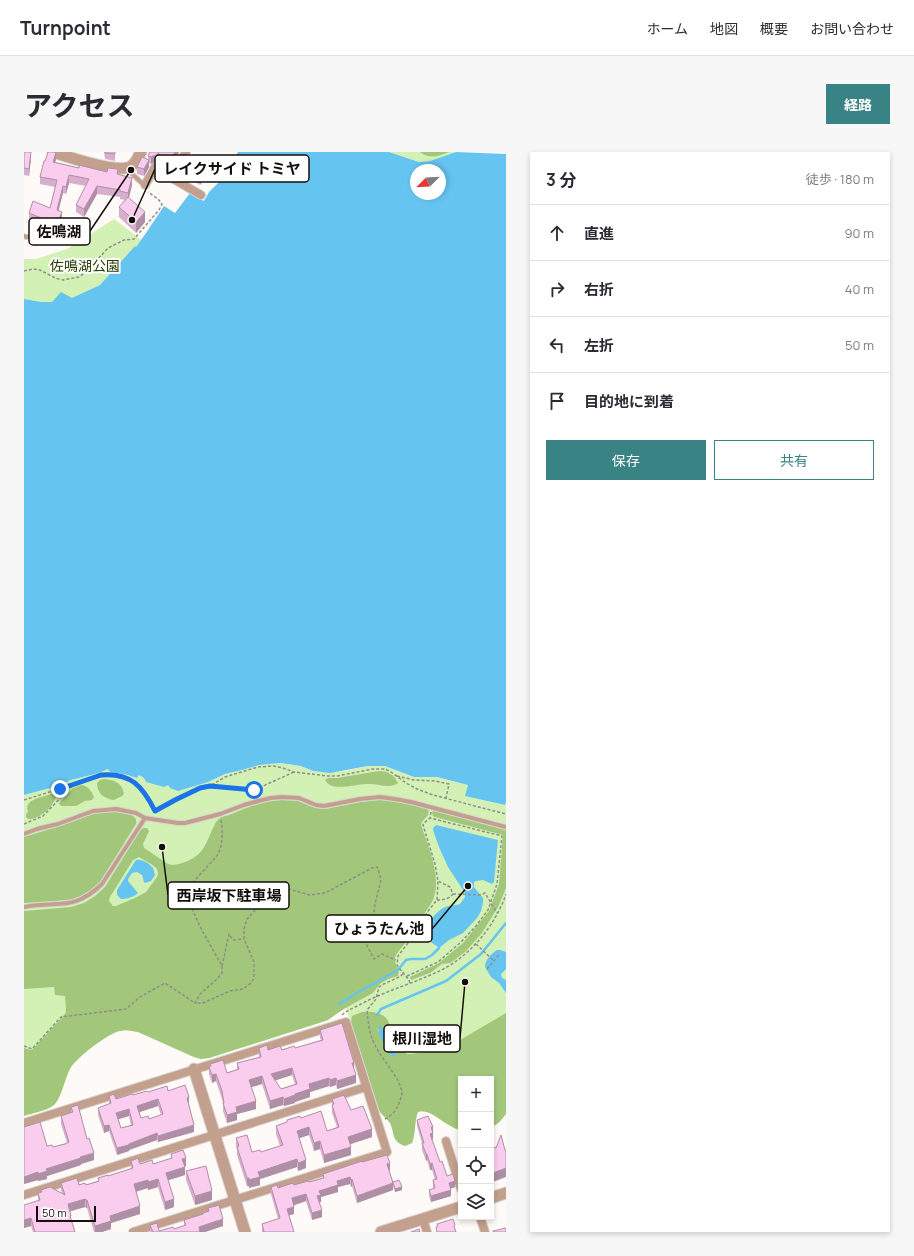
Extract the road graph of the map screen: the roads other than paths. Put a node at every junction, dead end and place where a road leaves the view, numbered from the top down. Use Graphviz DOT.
graph roads {
  1 [pos="53,152"];
  2 [pos="141,152"];
  3 [pos="186,152"];
  4 [pos="128,167"];
  5 [pos="170,176"];
  6 [pos="145,186"];
  7 [pos="200,195"];
  8 [pos="24,236"];
  9 [pos="36,236"];
  10 [pos="145,818"];
  11 [pos="506,827"];
  12 [pos="24,834"];
  13 [pos="24,907"];
  14 [pos="194,1069"];
  15 [pos="366,1087"];
  16 [pos="24,1123"];
  17 [pos="215,1135"];
  18 [pos="446,1141"];
  19 [pos="459,1184"];
  20 [pos="506,1193"];
  21 [pos="24,1195"];
  22 [pos="494,1197"];
  23 [pos="235,1200"];
  24 [pos="458,1208"];
  25 [pos="423,1219"];
  26 [pos="481,1220"];
  27 [pos="132,1232"];
  28 [pos="245,1232"];
  29 [pos="381,1232"];
  30 [pos="427,1232"];
  31 [pos="485,1232"];
  1 -- 4 [label="street"];
  2 -- 4 [label="street"];
  3 -- 5 [label="street"];
  4 -- 6 [label="lane"];
  5 -- 6 [label="street"];
  5 -- 7 [label="street"];
  8 -- 9 [label="lane"];
  10 -- 11 [label="lane"];
  10 -- 12 [label="lane"];
  10 -- 13 [label="lane"];
  14 -- 15 [label="street"];
  14 -- 16 [label="street"];
  14 -- 17 [label="street"];
  15 -- 17 [label="street"];
  15 -- 23 [label="street"];
  17 -- 21 [label="street"];
  17 -- 23 [label="street"];
  18 -- 19 [label="street"];
  20 -- 22 [label="street"];
  23 -- 27 [label="street"];
  23 -- 28 [label="street"];
  24 -- 25 [label="street"];
  25 -- 29 [label="street"];
  25 -- 30 [label="street"];
  26 -- 31 [label="street"];
}
